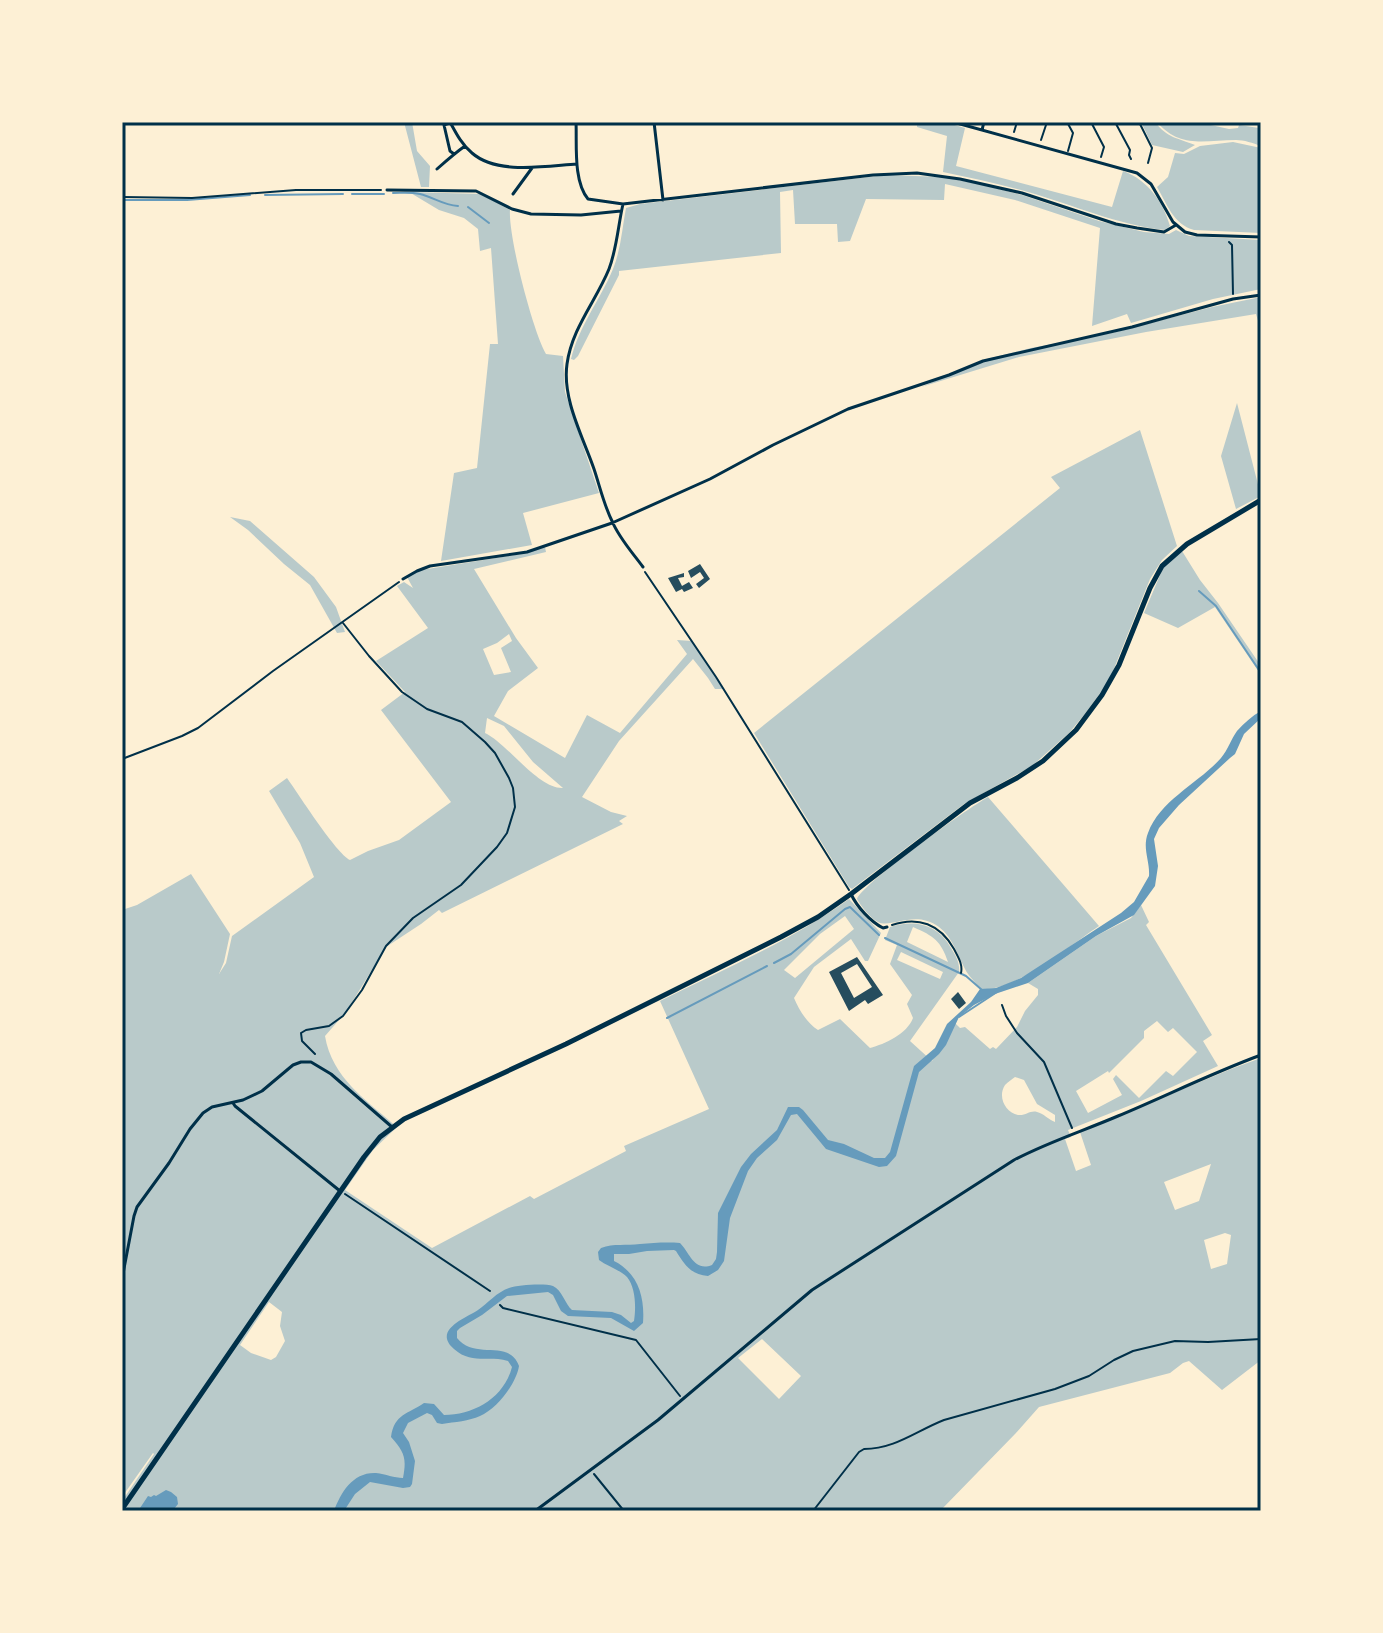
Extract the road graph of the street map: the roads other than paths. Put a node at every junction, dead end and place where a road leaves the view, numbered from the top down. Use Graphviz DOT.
graph roads {
  1 [pos="450,122"];
  2 [pos="576,122"];
  3 [pos="654,122"];
  4 [pos="953,122"];
  5 [pos="984,122"];
  6 [pos="982,130"];
  7 [pos="465,146"];
  8 [pos="454,154"];
  9 [pos="577,164"];
  10 [pos="532,167"];
  11 [pos="437,169"];
  12 [pos="387,190"];
  13 [pos="513,194"];
  14 [pos="663,200"];
  15 [pos="623,204"];
  16 [pos="621,211"];
  17 [pos="1176,225"];
  18 [pos="1261,237"];
  19 [pos="1261,295"];
  20 [pos="1261,500"];
  21 [pos="612,523"];
  22 [pos="643,567"];
  23 [pos="403,579"];
  24 [pos="851,894"];
  25 [pos="887,927"];
  26 [pos="1261,1055"];
  27 [pos="233,1103"];
  28 [pos="392,1127"];
  29 [pos="340,1191"];
  30 [pos="122,1279"];
  31 [pos="122,1509"];
  32 [pos="535,1511"];
  1 -- 7 [label="street"];
  1 -- 8 [label="street"];
  2 -- 9 [label="street"];
  3 -- 14 [label="street"];
  4 -- 6 [label="street"];
  5 -- 6 [label="street"];
  6 -- 17 [label="street"];
  7 -- 8 [label="street"];
  7 -- 10 [label="street"];
  8 -- 11 [label="street"];
  9 -- 10 [label="street"];
  9 -- 15 [label="street"];
  10 -- 13 [label="street"];
  12 -- 16 [label="street"];
  14 -- 15 [label="street"];
  14 -- 17 [label="street"];
  15 -- 16 [label="street"];
  16 -- 21 [label="street"];
  17 -- 18 [label="street"];
  19 -- 21 [label="street"];
  20 -- 24 [label="main road"];
  21 -- 22 [label="street"];
  21 -- 23 [label="street"];
  24 -- 25 [label="street"];
  24 -- 28 [label="main road"];
  26 -- 32 [label="street"];
  27 -- 28 [label="street"];
  27 -- 29 [label="street"];
  27 -- 30 [label="street"];
  28 -- 29 [label="main road"];
  29 -- 31 [label="main road"];
}
